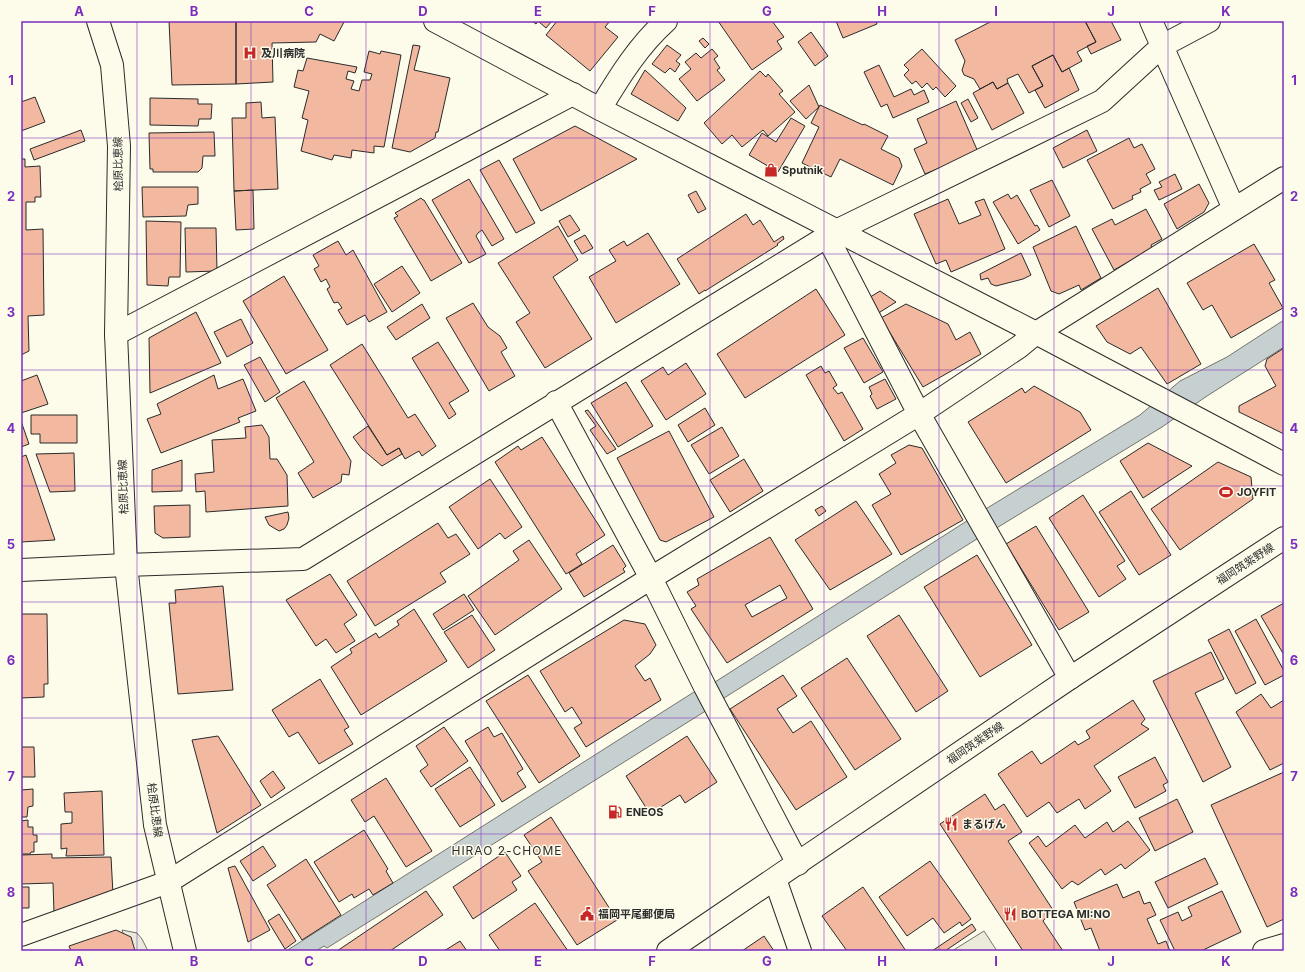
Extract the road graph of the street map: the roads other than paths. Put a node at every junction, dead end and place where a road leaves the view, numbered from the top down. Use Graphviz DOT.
graph roads {
  1 [pos="98,21"];
  2 [pos="435,21"];
  3 [pos="666,21"];
  4 [pos="1151,21"];
  5 [pos="1209,21"];
  6 [pos="1162,46"];
  7 [pos="573,94"];
  8 [pos="600,109"];
  9 [pos="1284,178"];
  10 [pos="1234,209"];
  11 [pos="832,233"];
  12 [pos="1036,333"];
  13 [pos="116,334"];
  14 [pos="556,402"];
  15 [pos="919,414"];
  16 [pos="1284,464"];
  17 [pos="1284,538"];
  18 [pos="126,565"];
  19 [pos="21,570"];
  20 [pos="651,578"];
  21 [pos="1070,678"];
  22 [pos="798,864"];
  23 [pos="775,879"];
  24 [pos="168,882"];
  25 [pos="21,935"];
  26 [pos="1284,944"];
  27 [pos="185,951"];
  28 [pos="668,951"];
  29 [pos="800,951"];
  30 [pos="1264,951"];
  1 -- 13 [label="street, 桧原比恵線"];
  2 -- 7 [label="street"];
  3 -- 8 [label="street"];
  4 -- 6 [label="street"];
  5 -- 6 [label="street"];
  6 -- 10 [label="street"];
  6 -- 11 [label="street"];
  7 -- 8 [label="street"];
  7 -- 13 [label="street"];
  8 -- 11 [label="street"];
  9 -- 10 [label="street"];
  10 -- 12 [label="street"];
  11 -- 12 [label="street"];
  11 -- 14 [label="street"];
  11 -- 15 [label="street"];
  12 -- 15 [label="street"];
  12 -- 16 [label="street"];
  13 -- 18 [label="street, 桧原比恵線"];
  14 -- 18 [label="street"];
  14 -- 20 [label="street"];
  15 -- 20 [label="street"];
  15 -- 21 [label="street"];
  17 -- 21 [label="street, 福岡筑紫野線"];
  18 -- 19 [label="street"];
  18 -- 24 [label="street, 桧原比恵線"];
  20 -- 22 [label="street"];
  20 -- 24 [label="street"];
  21 -- 22 [label="street, 福岡筑紫野線"];
  22 -- 23 [label="street, 福岡筑紫野線"];
  23 -- 28 [label="street, 福岡筑紫野線"];
  23 -- 29 [label="street"];
  24 -- 25 [label="street"];
  24 -- 27 [label="street, 桧原比恵線"];
  26 -- 30 [label="street"];
}
